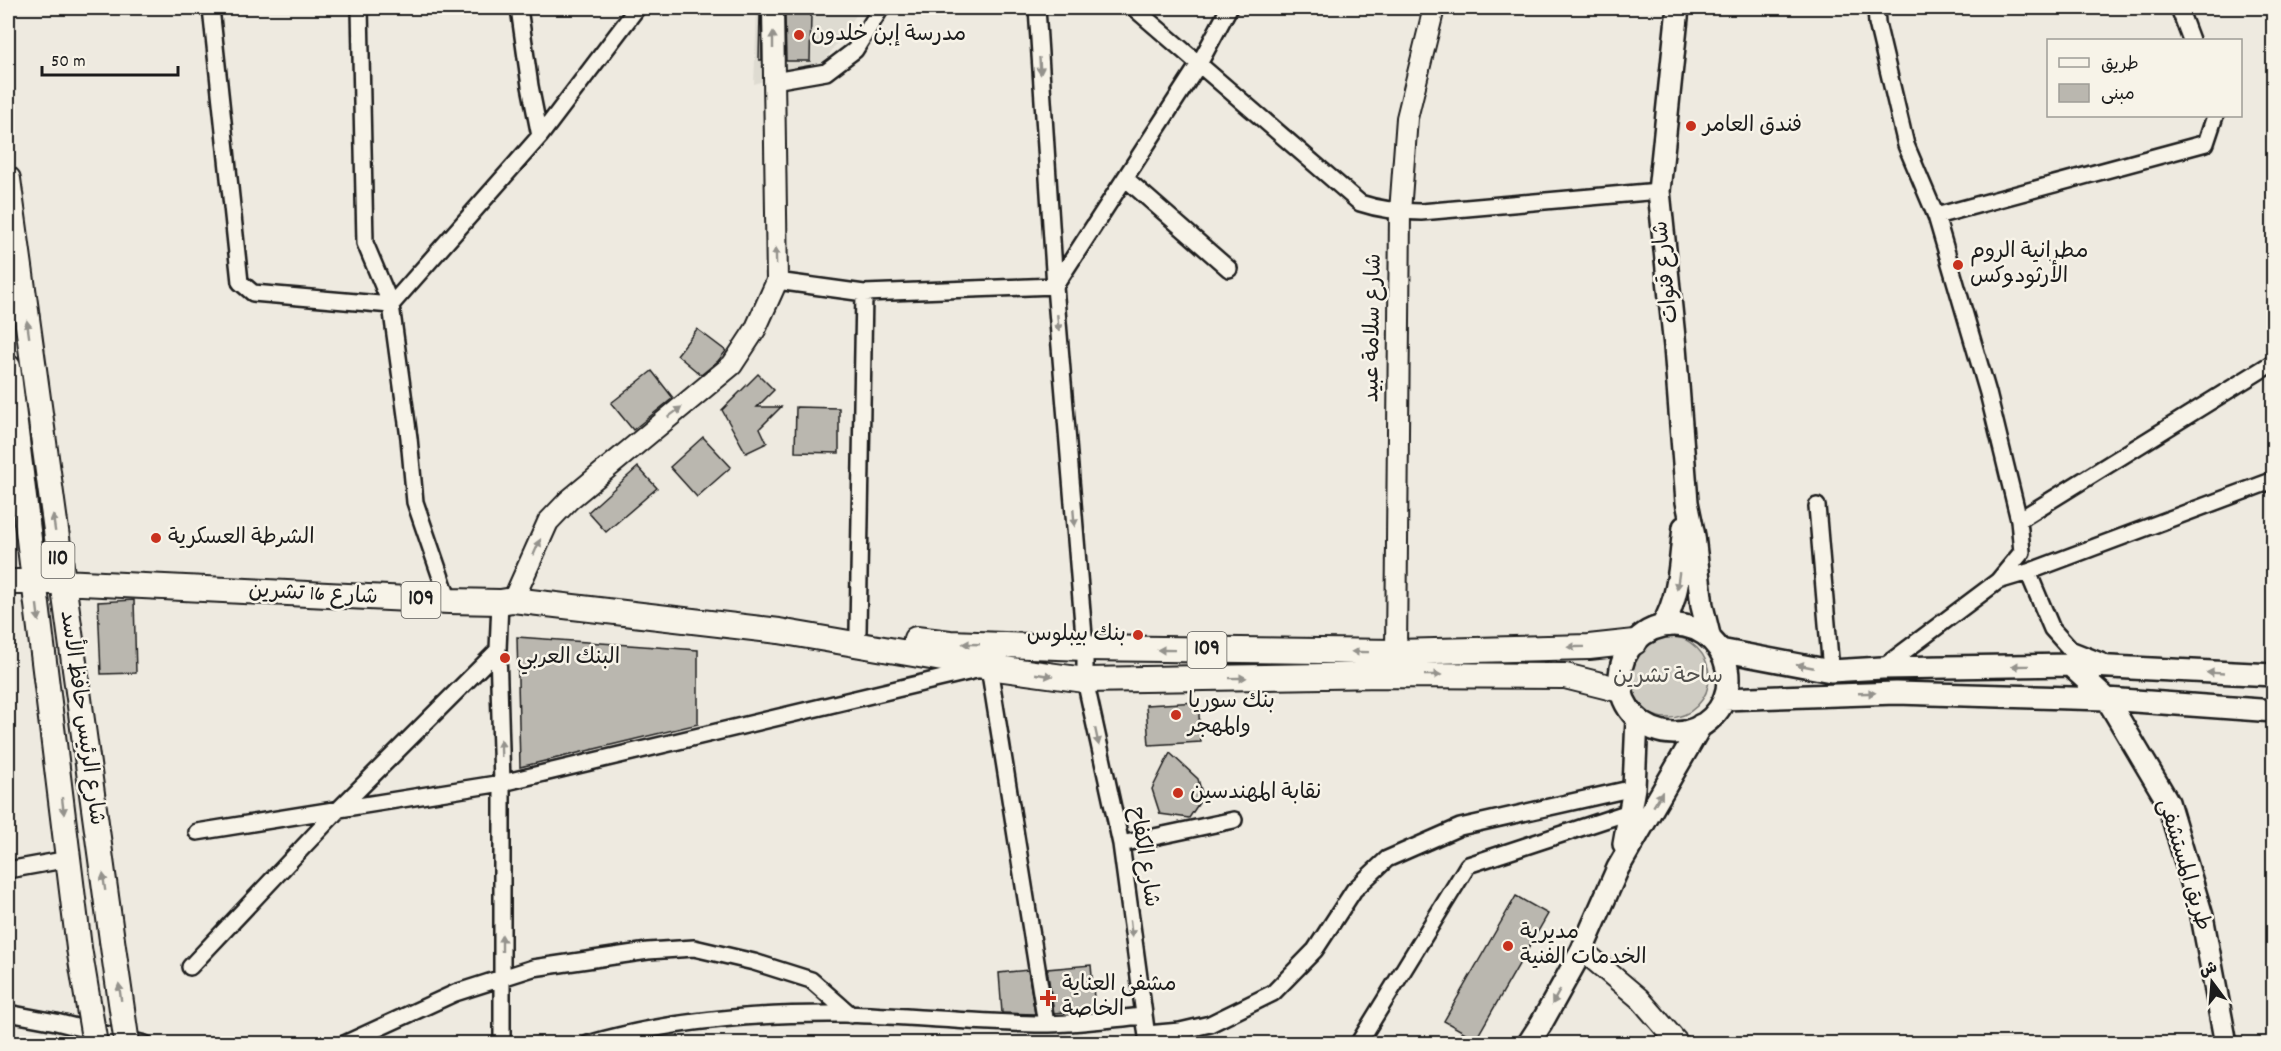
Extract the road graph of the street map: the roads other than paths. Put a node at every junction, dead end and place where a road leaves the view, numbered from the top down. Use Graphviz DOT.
graph roads {
  1 [pos="211,8"];
  2 [pos="360,8"];
  3 [pos="519,8"];
  4 [pos="637,8"];
  5 [pos="773,8"];
  6 [pos="881,8"];
  7 [pos="1037,8"];
  8 [pos="1134,8"];
  9 [pos="1229,8"];
  10 [pos="1434,8"];
  11 [pos="1678,8"];
  12 [pos="1876,8"];
  13 [pos="2179,8"];
  14 [pos="2191,39"];
  15 [pos="1199,64"];
  16 [pos="774,81"];
  17 [pos="2215,117"];
  18 [pos="540,135"];
  19 [pos="1125,178"];
  20 [pos="8,179"];
  21 [pos="1659,191"];
  22 [pos="1400,212"];
  23 [pos="1936,216"];
  24 [pos="1229,269"];
  25 [pos="777,281"];
  26 [pos="1055,286"];
  27 [pos="864,293"];
  28 [pos="392,305"];
  29 [pos="2274,362"];
  30 [pos="8,367"];
  31 [pos="2274,480"];
  32 [pos="1687,502"];
  33 [pos="1817,506"];
  34 [pos="2019,520"];
  35 [pos="2028,572"];
  36 [pos="1998,581"];
  37 [pos="8,582"];
  38 [pos="34,582"];
  39 [pos="62,582"];
  40 [pos="449,601"];
  41 [pos="507,601"];
  42 [pos="1662,626"];
  43 [pos="779,631"];
  44 [pos="858,631"];
  45 [pos="1635,642"];
  46 [pos="1715,644"];
  47 [pos="1084,648"];
  48 [pos="498,650"];
  49 [pos="1396,652"];
  50 [pos="2070,665"];
  51 [pos="989,667"];
  52 [pos="1882,668"];
  53 [pos="2117,668"];
  54 [pos="1831,671"];
  55 [pos="2274,675"];
  56 [pos="1085,680"];
  57 [pos="1622,690"];
  58 [pos="1820,695"];
  59 [pos="1724,699"];
  60 [pos="2107,699"];
  61 [pos="2274,711"];
  62 [pos="1637,718"];
  63 [pos="1701,725"];
  64 [pos="502,783"];
  65 [pos="1634,788"];
  66 [pos="338,810"];
  67 [pos="1632,811"];
  68 [pos="1234,820"];
  69 [pos="197,832"];
  70 [pos="1120,844"];
  71 [pos="69,860"];
  72 [pos="1618,868"];
  73 [pos="8,870"];
  74 [pos="1582,950"];
  75 [pos="190,967"];
  76 [pos="502,977"];
  77 [pos="8,1013"];
  78 [pos="851,1015"];
  79 [pos="1143,1016"];
  80 [pos="1046,1024"];
  81 [pos="1147,1039"];
  82 [pos="95,1044"];
  83 [pos="127,1044"];
  84 [pos="145,1044"];
  85 [pos="344,1044"];
  86 [pos="502,1044"];
  87 [pos="588,1044"];
  88 [pos="1358,1044"];
  89 [pos="1528,1044"];
  90 [pos="1679,1044"];
  91 [pos="2226,1044"];
  1 -- 28 [label="street"];
  2 -- 28 [label="street"];
  3 -- 18 [label="street"];
  4 -- 18 [label="street"];
  16 -- 5 [label="street, one-way"];
  6 -- 16 [label="street"];
  7 -- 26 [label="street, شارع الكفاح, one-way"];
  8 -- 15 [label="street"];
  9 -- 15 [label="street"];
  10 -- 22 [label="street, شارع سلامة عبيد"];
  11 -- 21 [label="main road, شارع قنوات"];
  12 -- 23 [label="street"];
  13 -- 14 [label="street"];
  15 -- 19 [label="street"];
  15 -- 22 [label="street"];
  25 -- 16 [label="street, one-way"];
  17 -- 23 [label="street"];
  18 -- 28 [label="street"];
  19 -- 24 [label="street"];
  19 -- 26 [label="street"];
  39 -- 20 [label="main road, شارع الرئيس حافظ الأسد / 110, one-way"];
  21 -- 22 [label="street"];
  21 -- 32 [label="main road, شارع قنوات"];
  22 -- 49 [label="street, شارع سلامة عبيد"];
  23 -- 34 [label="street"];
  25 -- 27 [label="street"];
  41 -- 25 [label="street, one-way"];
  26 -- 27 [label="street"];
  26 -- 47 [label="street, شارع الكفاح, one-way"];
  27 -- 44 [label="street"];
  28 -- 40 [label="street"];
  29 -- 34 [label="street"];
  30 -- 38 [label="main road, شارع الرئيس حافظ الأسد / 110"];
  31 -- 35 [label="street"];
  32 -- 42 [label="main road, one-way"];
  32 -- 46 [label="main road, شارع قنوات"];
  33 -- 54 [label="street"];
  34 -- 36 [label="street"];
  35 -- 36 [label="street"];
  35 -- 53 [label="street"];
  36 -- 52 [label="street"];
  37 -- 38 [label="main road, 109"];
  38 -- 39 [label="main road, 109"];
  38 -- 71 [label="main road, شارع الرئيس حافظ الأسد / 110, one-way"];
  39 -- 40 [label="main road, شارع 16 تشرين / 109"];
  83 -- 39 [label="main road, شارع الرئيس حافظ الأسد / 110, one-way, bridge"];
  40 -- 41 [label="main road, شارع 16 تشرين / 109"];
  41 -- 43 [label="main road, شارع 16 تشرين / 109"];
  41 -- 48 [label="street"];
  42 -- 45 [label="main road"];
  42 -- 46 [label="main road"];
  43 -- 44 [label="main road, 109"];
  43 -- 51 [label="main road"];
  47 -- 44 [label="main road, 109, one-way"];
  45 -- 49 [label="main road, 109, one-way"];
  45 -- 57 [label="main road"];
  54 -- 46 [label="main road, one-way"];
  46 -- 59 [label="main road"];
  49 -- 47 [label="main road, 109, one-way"];
  47 -- 56 [label="street, شارع الكفاح"];
  64 -- 48 [label="street, one-way"];
  48 -- 66 [label="street"];
  50 -- 52 [label="main road, one-way"];
  50 -- 53 [label="main road"];
  50 -- 60 [label="main road, طريق المستشفى"];
  51 -- 56 [label="main road, one-way"];
  51 -- 64 [label="street"];
  51 -- 80 [label="street"];
  52 -- 54 [label="main road"];
  55 -- 53 [label="main road, one-way"];
  54 -- 58 [label="main road"];
  56 -- 57 [label="main road, one-way"];
  56 -- 70 [label="street, شارع الكفاح, one-way"];
  57 -- 62 [label="main road"];
  58 -- 59 [label="main road"];
  58 -- 60 [label="main road, one-way"];
  59 -- 63 [label="main road"];
  60 -- 61 [label="main road"];
  60 -- 91 [label="main road, طريق المستشفى"];
  62 -- 63 [label="main road"];
  62 -- 65 [label="main road"];
  72 -- 63 [label="main road, one-way"];
  64 -- 66 [label="street"];
  76 -- 64 [label="street, one-way"];
  65 -- 67 [label="main road"];
  65 -- 81 [label="street"];
  66 -- 69 [label="street"];
  66 -- 75 [label="street"];
  67 -- 72 [label="main road"];
  67 -- 88 [label="street"];
  68 -- 70 [label="street"];
  70 -- 79 [label="street, شارع الكفاح, one-way"];
  71 -- 73 [label="street"];
  71 -- 82 [label="main road, شارع الرئيس حافظ الأسد / 110, bridge"];
  72 -- 74 [label="main road"];
  74 -- 89 [label="main road, one-way"];
  74 -- 90 [label="street"];
  76 -- 78 [label="street"];
  76 -- 85 [label="street"];
  76 -- 86 [label="street"];
  77 -- 84 [label="street"];
  78 -- 80 [label="street"];
  78 -- 87 [label="street"];
  79 -- 80 [label="street"];
  79 -- 81 [label="street, شارع الكفاح"];
}
